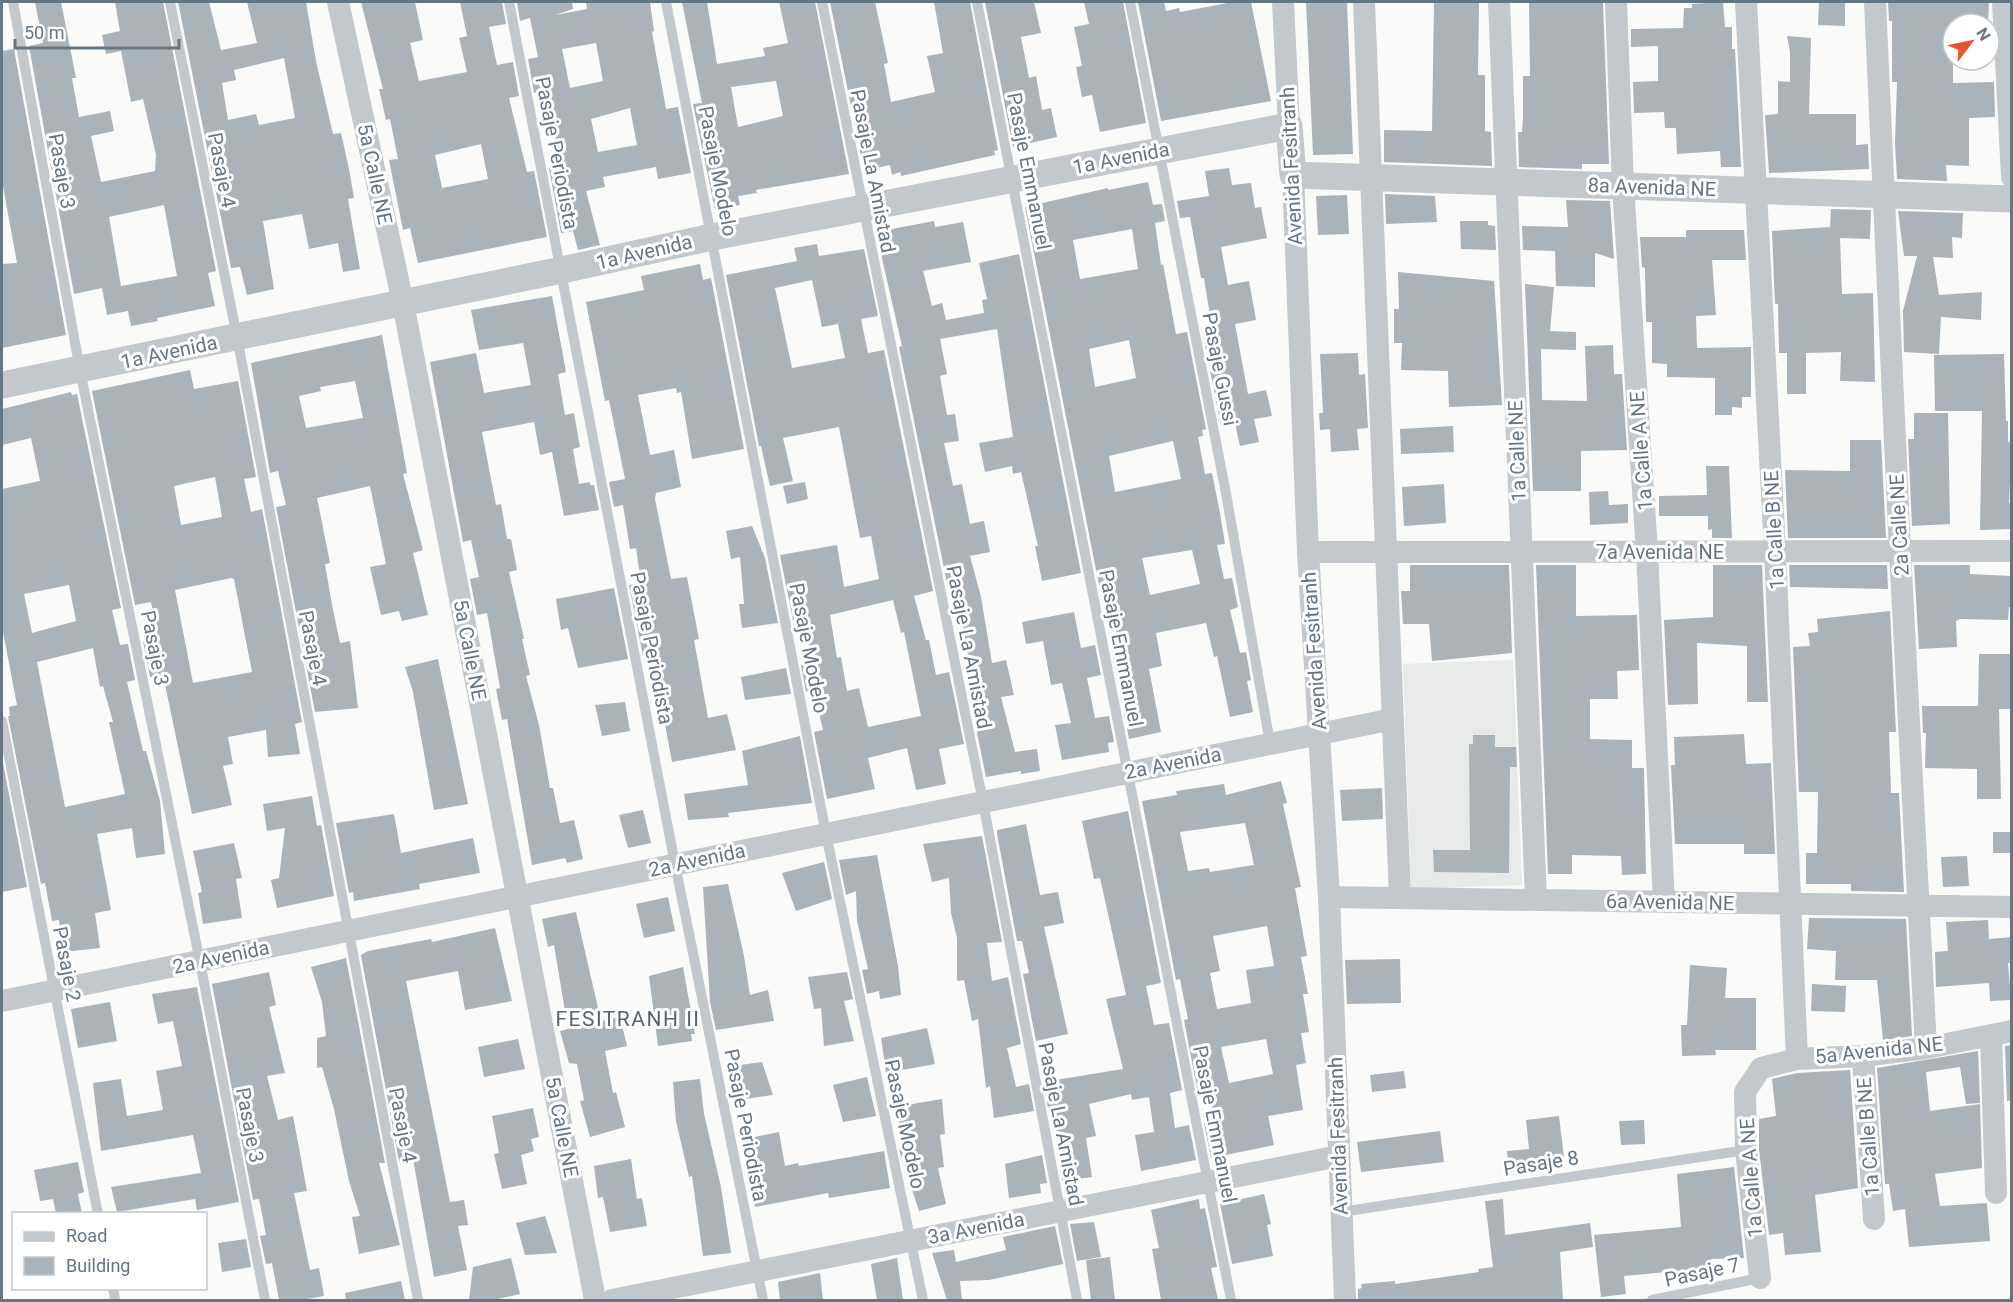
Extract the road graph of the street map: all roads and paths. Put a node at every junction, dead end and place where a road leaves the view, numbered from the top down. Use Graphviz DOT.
graph roads {
  1 [pos="13,2"];
  2 [pos="171,2"];
  3 [pos="338,2"];
  4 [pos="509,2"];
  5 [pos="666,2"];
  6 [pos="822,2"];
  7 [pos="977,2"];
  8 [pos="1130,2"];
  9 [pos="1283,2"];
  10 [pos="1364,2"];
  11 [pos="1499,2"];
  12 [pos="1616,2"];
  13 [pos="1746,2"];
  14 [pos="1875,2"];
  15 [pos="2003,2"];
  16 [pos="1289,126"];
  17 [pos="1159,151"];
  18 [pos="1293,175"];
  19 [pos="1371,177"];
  20 [pos="2012,177"];
  21 [pos="1012,179"];
  22 [pos="1506,181"];
  23 [pos="1623,186"];
  24 [pos="1755,190"];
  25 [pos="1884,194"];
  26 [pos="2012,199"];
  27 [pos="862,208"];
  28 [pos="712,237"];
  29 [pos="562,270"];
  30 [pos="403,303"];
  31 [pos="237,337"];
  32 [pos="80,370"];
  33 [pos="2,385"];
  34 [pos="1900,551"];
  35 [pos="2012,551"];
  36 [pos="1308,552"];
  37 [pos="1386,552"];
  38 [pos="1521,552"];
  39 [pos="1647,552"];
  40 [pos="1775,552"];
  41 [pos="1393,719"];
  42 [pos="2,721"];
  43 [pos="1320,734"];
  44 [pos="1270,743"];
  45 [pos="1127,772"];
  46 [pos="982,802"];
  47 [pos="826,834"];
  48 [pos="675,864"];
  49 [pos="518,897"];
  50 [pos="1329,897"];
  51 [pos="1400,898"];
  52 [pos="1536,900"];
  53 [pos="1664,902"];
  54 [pos="1791,903"];
  55 [pos="1920,905"];
  56 [pos="2012,907"];
  57 [pos="347,931"];
  58 [pos="200,962"];
  59 [pos="54,990"];
  60 [pos="2,1001"];
  61 [pos="2001,1033"];
  62 [pos="1926,1048"];
  63 [pos="1863,1056"];
  64 [pos="1797,1059"];
  65 [pos="1752,1079"];
  66 [pos="1746,1150"];
  67 [pos="1339,1156"];
  68 [pos="1208,1182"];
  69 [pos="1996,1194"];
  70 [pos="98,1212"];
  71 [pos="1059,1212"];
  72 [pos="1341,1212"];
  73 [pos="1874,1219"];
  74 [pos="911,1241"];
  75 [pos="757,1271"];
  76 [pos="1760,1278"];
  77 [pos="265,1300"];
  78 [pos="418,1300"];
  79 [pos="595,1300"];
  80 [pos="612,1300"];
  81 [pos="763,1300"];
  82 [pos="922,1300"];
  83 [pos="1077,1300"];
  84 [pos="1231,1300"];
  85 [pos="1345,1300"];
  86 [pos="1652,1300"];
  1 -- 32 [label="lane, Pasaje 3"];
  2 -- 31 [label="lane, Pasaje 4"];
  3 -- 30 [label="street, 5a Calle NE"];
  4 -- 29 [label="lane, Pasaje Periodista"];
  5 -- 28 [label="lane, Pasaje Modelo"];
  6 -- 27 [label="lane, Pasaje La Amistad"];
  7 -- 21 [label="lane, Pasaje Emmanuel"];
  8 -- 17 [label="lane, Pasaje Gussi"];
  9 -- 16 [label="street, Avenida Fesitranh"];
  10 -- 19 [label="street"];
  11 -- 22 [label="street, 1a Calle NE"];
  12 -- 23 [label="street, 1a Calle A NE"];
  13 -- 24 [label="street, 1a Calle B NE"];
  14 -- 25 [label="street, 2a Calle NE"];
  15 -- 20 [label="street"];
  16 -- 17 [label="street, 1a Avenida"];
  16 -- 18 [label="street, Avenida Fesitranh"];
  17 -- 21 [label="street, 1a Avenida"];
  17 -- 44 [label="lane, Pasaje Gussi"];
  18 -- 19 [label="street, 8a Avenida NE"];
  18 -- 36 [label="street, Avenida Fesitranh"];
  19 -- 22 [label="street, 8a Avenida NE"];
  19 -- 37 [label="street"];
  21 -- 27 [label="street, 1a Avenida"];
  21 -- 45 [label="lane, Pasaje Emmanuel"];
  22 -- 23 [label="street, 8a Avenida NE"];
  22 -- 38 [label="street, 1a Calle NE"];
  23 -- 24 [label="street, 8a Avenida NE"];
  23 -- 39 [label="street, 1a Calle A NE"];
  24 -- 25 [label="street, 8a Avenida NE"];
  24 -- 40 [label="street, 1a Calle B NE"];
  25 -- 26 [label="street, 8a Avenida NE"];
  25 -- 34 [label="street, 2a Calle NE"];
  27 -- 28 [label="street, 1a Avenida"];
  27 -- 46 [label="lane, Pasaje La Amistad"];
  28 -- 29 [label="street, 1a Avenida"];
  28 -- 47 [label="lane, Pasaje Modelo"];
  29 -- 30 [label="street, 1a Avenida"];
  29 -- 48 [label="lane, Pasaje Periodista"];
  30 -- 31 [label="street, 1a Avenida"];
  30 -- 49 [label="street, 5a Calle NE"];
  31 -- 32 [label="street, 1a Avenida"];
  31 -- 57 [label="lane, Pasaje 4"];
  32 -- 33 [label="street, 1a Avenida"];
  32 -- 58 [label="lane, Pasaje 3"];
  34 -- 35 [label="street, 7a Avenida NE"];
  34 -- 40 [label="street, 7a Avenida NE"];
  34 -- 55 [label="street, 2a Calle NE"];
  36 -- 37 [label="street, 7a Avenida NE"];
  36 -- 43 [label="street, Avenida Fesitranh"];
  37 -- 38 [label="street, 7a Avenida NE"];
  37 -- 41 [label="street"];
  38 -- 39 [label="street, 7a Avenida NE"];
  38 -- 52 [label="street, 1a Calle NE"];
  39 -- 40 [label="street, 7a Avenida NE"];
  39 -- 53 [label="street, 1a Calle A NE"];
  40 -- 54 [label="street, 1a Calle B NE"];
  41 -- 43 [label="street, 2a Avenida"];
  41 -- 51 [label="street"];
  42 -- 59 [label="lane, Pasaje 2"];
  43 -- 44 [label="street, 2a Avenida"];
  43 -- 50 [label="street, Avenida Fesitranh"];
  44 -- 45 [label="street, 2a Avenida"];
  45 -- 46 [label="street, 2a Avenida"];
  45 -- 68 [label="lane, Pasaje Emmanuel"];
  46 -- 47 [label="street, 2a Avenida"];
  46 -- 71 [label="lane, Pasaje La Amistad"];
  47 -- 48 [label="street, 2a Avenida"];
  47 -- 74 [label="lane, Pasaje Modelo"];
  48 -- 49 [label="street, 2a Avenida"];
  48 -- 75 [label="lane, Pasaje Periodista"];
  49 -- 57 [label="street, 2a Avenida"];
  49 -- 79 [label="street, 5a Calle NE"];
  50 -- 51 [label="street, 6a Avenida NE"];
  50 -- 67 [label="street, Avenida Fesitranh"];
  51 -- 52 [label="street, 6a Avenida NE"];
  52 -- 53 [label="street, 6a Avenida NE"];
  53 -- 54 [label="street, 6a Avenida NE"];
  54 -- 55 [label="street, 6a Avenida NE"];
  54 -- 64 [label="street, 1a Calle B NE"];
  55 -- 56 [label="street, 6a Avenida NE"];
  55 -- 62 [label="street, 2a Calle NE"];
  57 -- 58 [label="street, 2a Avenida"];
  57 -- 78 [label="lane, Pasaje 4"];
  58 -- 59 [label="street, 2a Avenida"];
  58 -- 77 [label="lane, Pasaje 3"];
  59 -- 60 [label="street, 2a Avenida"];
  59 -- 70 [label="lane, Pasaje 2"];
  61 -- 62 [label="street, 5a Avenida NE"];
  61 -- 69 [label="street"];
  62 -- 63 [label="street, 5a Avenida NE"];
  63 -- 64 [label="street, 5a Avenida NE"];
  63 -- 73 [label="street, 1a Calle B NE"];
  64 -- 65 [label="street, 5a Avenida NE"];
  65 -- 66 [label="street, 1a Calle A NE"];
  66 -- 72 [label="lane, Pasaje 8"];
  66 -- 76 [label="street, 1a Calle A NE"];
  67 -- 68 [label="street, 3a Avenida"];
  67 -- 72 [label="street, Avenida Fesitranh"];
  68 -- 71 [label="street, 3a Avenida"];
  68 -- 84 [label="lane, Pasaje Emmanuel"];
  71 -- 74 [label="street, 3a Avenida"];
  71 -- 83 [label="lane, Pasaje La Amistad"];
  72 -- 85 [label="street, Avenida Fesitranh"];
  74 -- 75 [label="street, 3a Avenida"];
  74 -- 82 [label="lane, Pasaje Modelo"];
  75 -- 80 [label="street, 3a Avenida"];
  75 -- 81 [label="lane, Pasaje Periodista"];
  76 -- 86 [label="lane, Pasaje 7"];
}
